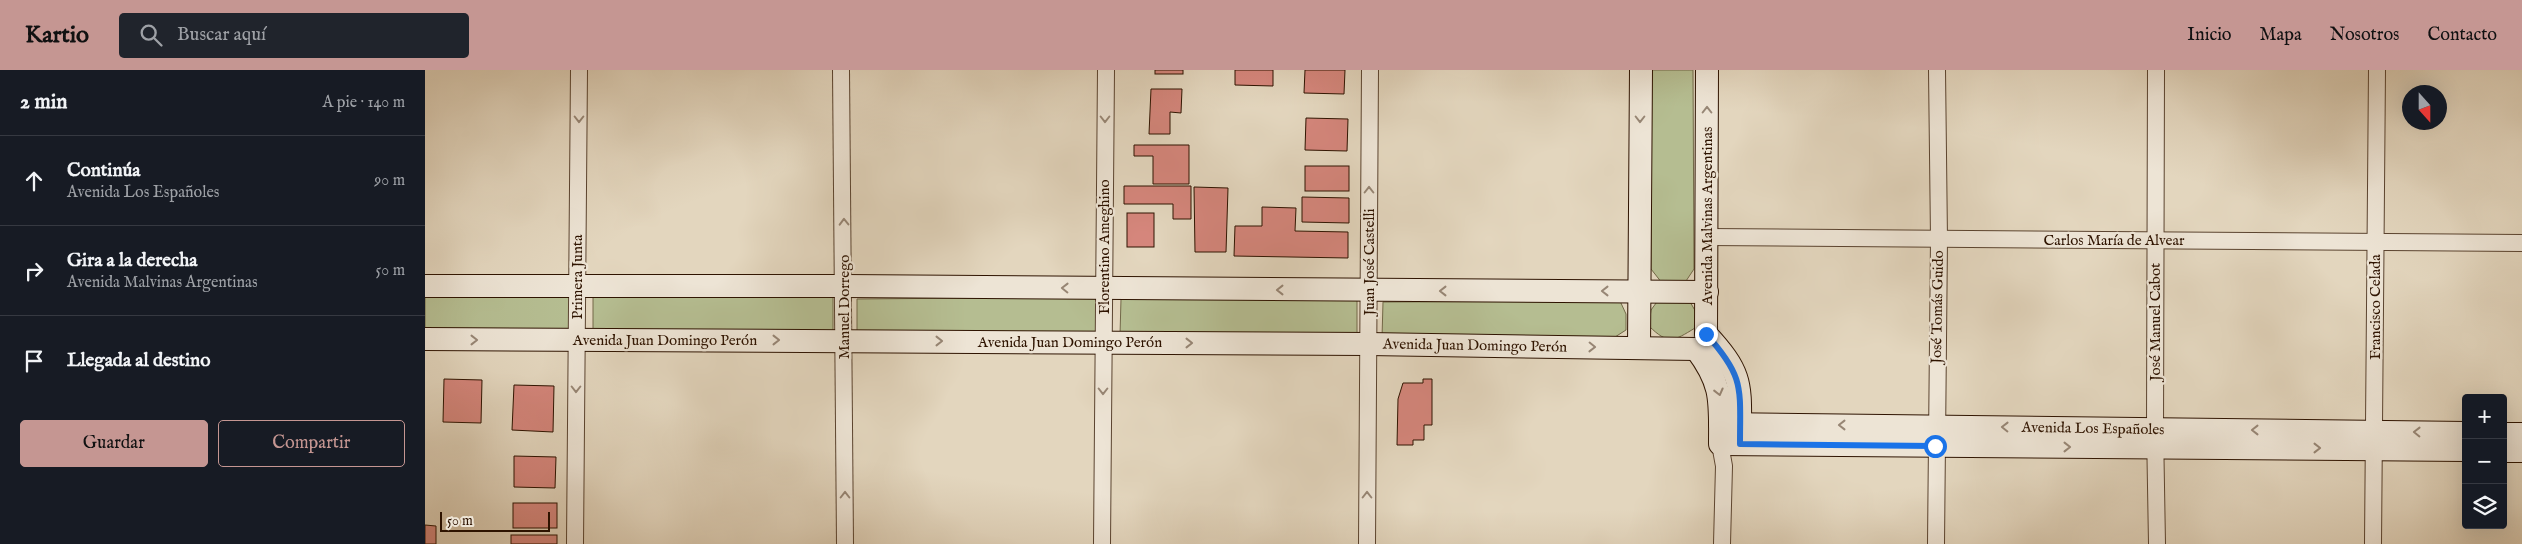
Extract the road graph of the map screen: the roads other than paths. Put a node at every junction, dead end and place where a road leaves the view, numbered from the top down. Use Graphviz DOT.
graph roads {
  1 [pos="579,70"];
  2 [pos="841,70"];
  3 [pos="1105,70"];
  4 [pos="1370,70"];
  5 [pos="1641,70"];
  6 [pos="1707,70"];
  7 [pos="1937,70"];
  8 [pos="2156,70"];
  9 [pos="2377,70"];
  10 [pos="1707,237"];
  11 [pos="1939,239"];
  12 [pos="2155,240"];
  13 [pos="2375,242"];
  14 [pos="2522,243"];
  15 [pos="425,286"];
  16 [pos="845,286"];
  17 [pos="577,287"];
  18 [pos="1104,289"];
  19 [pos="1369,290"];
  20 [pos="1639,292"];
  21 [pos="1707,292"];
  22 [pos="425,339"];
  23 [pos="577,340"];
  24 [pos="845,340"];
  25 [pos="1103,342"];
  26 [pos="1701,342"];
  27 [pos="1368,344"];
  28 [pos="1639,348"];
  29 [pos="2462,433"];
  30 [pos="1730,434"];
  31 [pos="2507,434"];
  32 [pos="2522,434"];
  33 [pos="1935,436"];
  34 [pos="2155,439"];
  35 [pos="2374,439"];
  36 [pos="2462,450"];
  37 [pos="2507,451"];
  38 [pos="2522,451"];
  39 [pos="575,544"];
  40 [pos="845,544"];
  41 [pos="1102,544"];
  42 [pos="1367,544"];
  43 [pos="1722,544"];
  44 [pos="1936,544"];
  45 [pos="2157,544"];
  46 [pos="2373,544"];
  1 -- 17 [label="street, Primera Junta, one-way"];
  16 -- 2 [label="street, Manuel Dorrego, one-way"];
  3 -- 18 [label="street, Florentino Ameghino, one-way"];
  19 -- 4 [label="street, Juan José Castelli, one-way"];
  5 -- 20 [label="main road, one-way"];
  10 -- 6 [label="main road, Avenida Malvinas Argentinas, one-way"];
  7 -- 11 [label="street, José Tomás Guido"];
  8 -- 12 [label="street, José Manuel Cabot"];
  9 -- 13 [label="street, Francisco Celada"];
  10 -- 11 [label="street, Carlos María de Alvear"];
  10 -- 21 [label="main road, Avenida Malvinas Argentinas"];
  11 -- 12 [label="street, Carlos María de Alvear"];
  11 -- 33 [label="street, José Tomás Guido"];
  12 -- 13 [label="street, Carlos María de Alvear"];
  12 -- 34 [label="street, José Manuel Cabot"];
  13 -- 14 [label="street, Carlos María de Alvear"];
  13 -- 35 [label="street, Francisco Celada"];
  15 -- 17 [label="main road"];
  16 -- 17 [label="main road"];
  18 -- 16 [label="main road, one-way"];
  16 -- 24 [label="street, Manuel Dorrego"];
  17 -- 23 [label="street, Primera Junta"];
  19 -- 18 [label="main road, one-way"];
  18 -- 25 [label="street, Florentino Ameghino"];
  20 -- 19 [label="main road, one-way"];
  19 -- 27 [label="street, Juan José Castelli"];
  20 -- 21 [label="main road"];
  20 -- 28 [label="main road"];
  21 -- 26 [label="main road, Avenida Malvinas Argentinas"];
  22 -- 23 [label="main road, Avenida Juan Domingo Perón, one-way"];
  23 -- 24 [label="main road, Avenida Juan Domingo Perón, one-way"];
  23 -- 39 [label="street, Primera Junta, one-way"];
  24 -- 25 [label="main road, Avenida Juan Domingo Perón, one-way"];
  40 -- 24 [label="street, Manuel Dorrego, one-way"];
  25 -- 27 [label="main road, Avenida Juan Domingo Perón, one-way"];
  25 -- 41 [label="street, Florentino Ameghino, one-way"];
  26 -- 28 [label="main road, Avenida Juan Domingo Perón"];
  26 -- 30 [label="main road"];
  27 -- 28 [label="main road, Avenida Juan Domingo Perón, one-way"];
  42 -- 27 [label="street, Juan José Castelli, one-way"];
  29 -- 35 [label="main road, Avenida Los Españoles, one-way"];
  30 -- 33 [label="main road, Avenida Los Españoles"];
  30 -- 43 [label="street"];
  31 -- 32 [label="main road"];
  33 -- 34 [label="main road, Avenida Los Españoles"];
  33 -- 44 [label="street, José Tomás Guido"];
  34 -- 35 [label="main road, Avenida Los Españoles"];
  34 -- 45 [label="street, José Manuel Cabot"];
  35 -- 36 [label="main road, Avenida Los Españoles"];
  35 -- 46 [label="street, Francisco Celada"];
  37 -- 38 [label="main road"];
}
